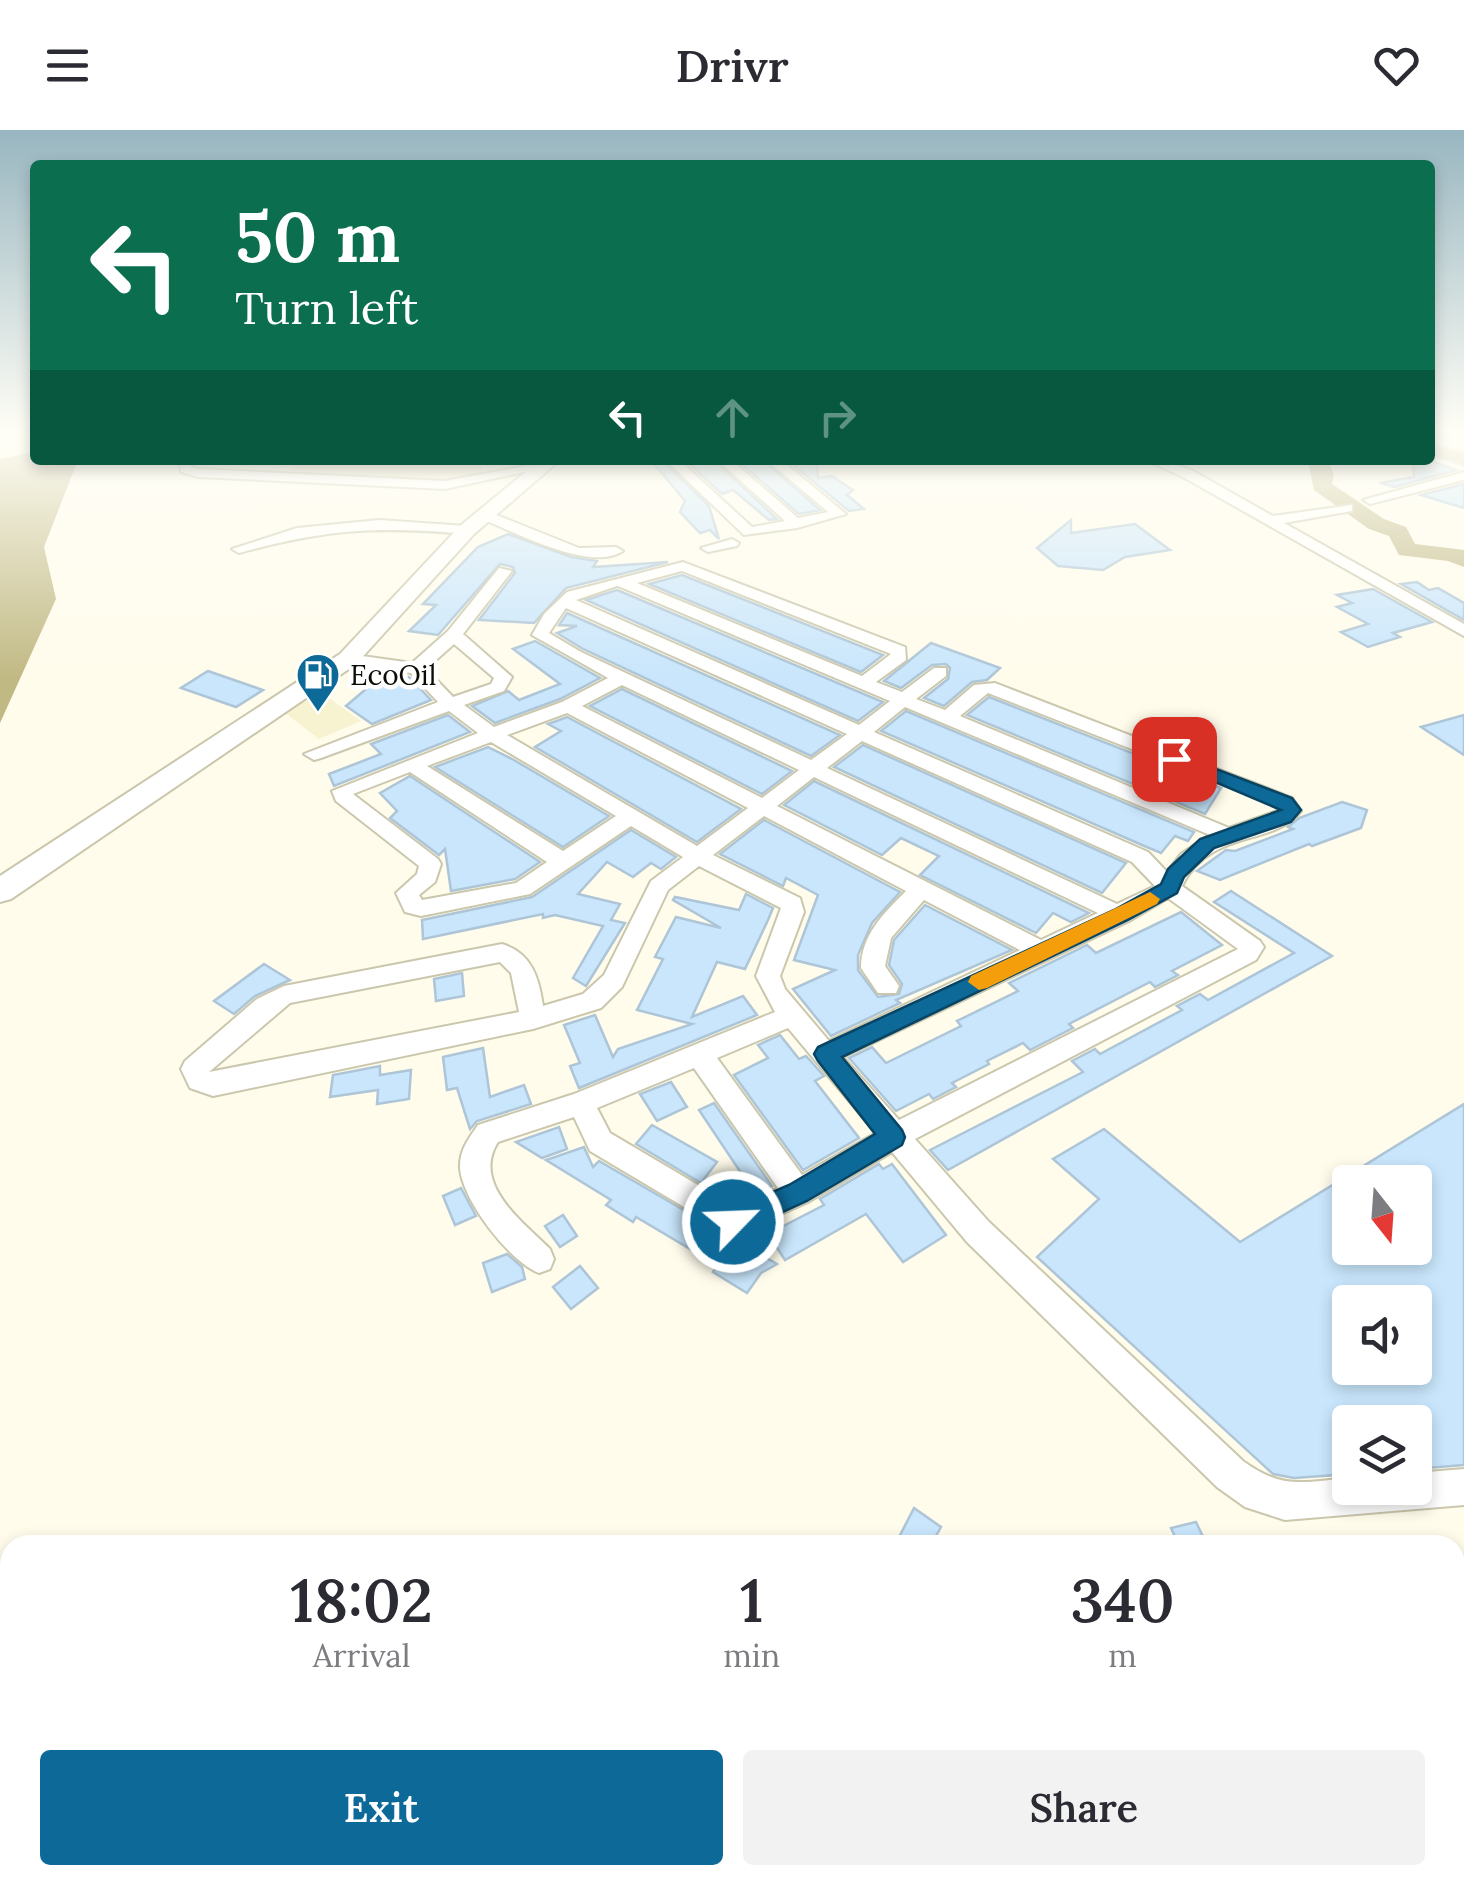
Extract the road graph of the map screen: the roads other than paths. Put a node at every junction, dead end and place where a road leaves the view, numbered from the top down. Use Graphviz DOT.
graph roads {
  1 [pos="730,514"];
  2 [pos="785,514"];
  3 [pos="832,514"];
  4 [pos="1258,514"];
  5 [pos="1313,514"];
  6 [pos="484,515"];
  7 [pos="1270,521"];
  8 [pos="797,524"];
  9 [pos="466,530"];
  10 [pos="745,539"];
  11 [pos="708,548"];
  12 [pos="239,549"];
  13 [pos="616,551"];
  14 [pos="504,571"];
  15 [pos="619,581"];
  16 [pos="566,602"];
  17 [pos="1464,631"];
  18 [pos="454,635"];
  19 [pos="348,659"];
  20 [pos="416,669"];
  21 [pos="940,672"];
  22 [pos="622,678"];
  23 [pos="865,682"];
  24 [pos="904,699"];
  25 [pos="449,704"];
  26 [pos="568,706"];
  27 [pos="948,717"];
  28 [pos="858,732"];
  29 [pos="490,733"];
  30 [pos="314,754"];
  31 [pos="412,764"];
  32 [pos="814,769"];
  33 [pos="761,809"];
  34 [pos="629,817"];
  35 [pos="1228,835"];
  36 [pos="698,857"];
  37 [pos="562,861"];
  38 [pos="1170,888"];
  39 [pos="920,890"];
  40 [pos="0,891"];
  41 [pos="1121,915"];
  42 [pos="1043,952"];
  43 [pos="887,986"];
  44 [pos="792,1016"];
  45 [pos="533,1019"];
  46 [pos="826,1054"];
  47 [pos="700,1055"];
  48 [pos="582,1103"];
  49 [pos="893,1137"];
  50 [pos="798,1193"];
  51 [pos="538,1259"];
  52 [pos="1464,1488"];
  1 -- 10 [label="street"];
  2 -- 8 [label="street"];
  3 -- 8 [label="street"];
  4 -- 7 [label="street"];
  5 -- 7 [label="street"];
  6 -- 9 [label="main road"];
  6 -- 13 [label="street"];
  7 -- 17 [label="street"];
  8 -- 10 [label="street"];
  9 -- 12 [label="street"];
  9 -- 19 [label="main road"];
  10 -- 11 [label="street"];
  14 -- 18 [label="street"];
  15 -- 16 [label="street"];
  15 -- 23 [label="street"];
  15 -- 23 [label="street"];
  16 -- 22 [label="street"];
  16 -- 28 [label="street"];
  18 -- 20 [label="street"];
  18 -- 25 [label="street"];
  19 -- 20 [label="street"];
  19 -- 40 [label="main road"];
  20 -- 25 [label="street"];
  21 -- 24 [label="street"];
  22 -- 26 [label="street"];
  22 -- 32 [label="street"];
  23 -- 24 [label="street"];
  24 -- 27 [label="street"];
  24 -- 28 [label="street"];
  25 -- 29 [label="street"];
  25 -- 30 [label="street"];
  26 -- 29 [label="street"];
  26 -- 33 [label="street"];
  27 -- 35 [label="street"];
  27 -- 35 [label="street"];
  28 -- 32 [label="street"];
  28 -- 38 [label="street"];
  29 -- 31 [label="street"];
  29 -- 34 [label="street"];
  31 -- 37 [label="street"];
  31 -- 37 [label="street"];
  32 -- 33 [label="street"];
  32 -- 41 [label="street"];
  33 -- 36 [label="street"];
  33 -- 39 [label="street"];
  34 -- 36 [label="street"];
  34 -- 37 [label="street"];
  35 -- 38 [label="street"];
  36 -- 44 [label="street"];
  36 -- 45 [label="street"];
  38 -- 41 [label="street"];
  38 -- 49 [label="street"];
  39 -- 42 [label="street"];
  39 -- 43 [label="street"];
  41 -- 42 [label="street"];
  42 -- 46 [label="street"];
  44 -- 46 [label="street"];
  44 -- 47 [label="street"];
  45 -- 45 [label="street"];
  46 -- 49 [label="street"];
  47 -- 48 [label="street"];
  47 -- 50 [label="street"];
  48 -- 50 [label="street"];
  48 -- 51 [label="street"];
  49 -- 50 [label="street"];
  49 -- 52 [label="street"];
}
